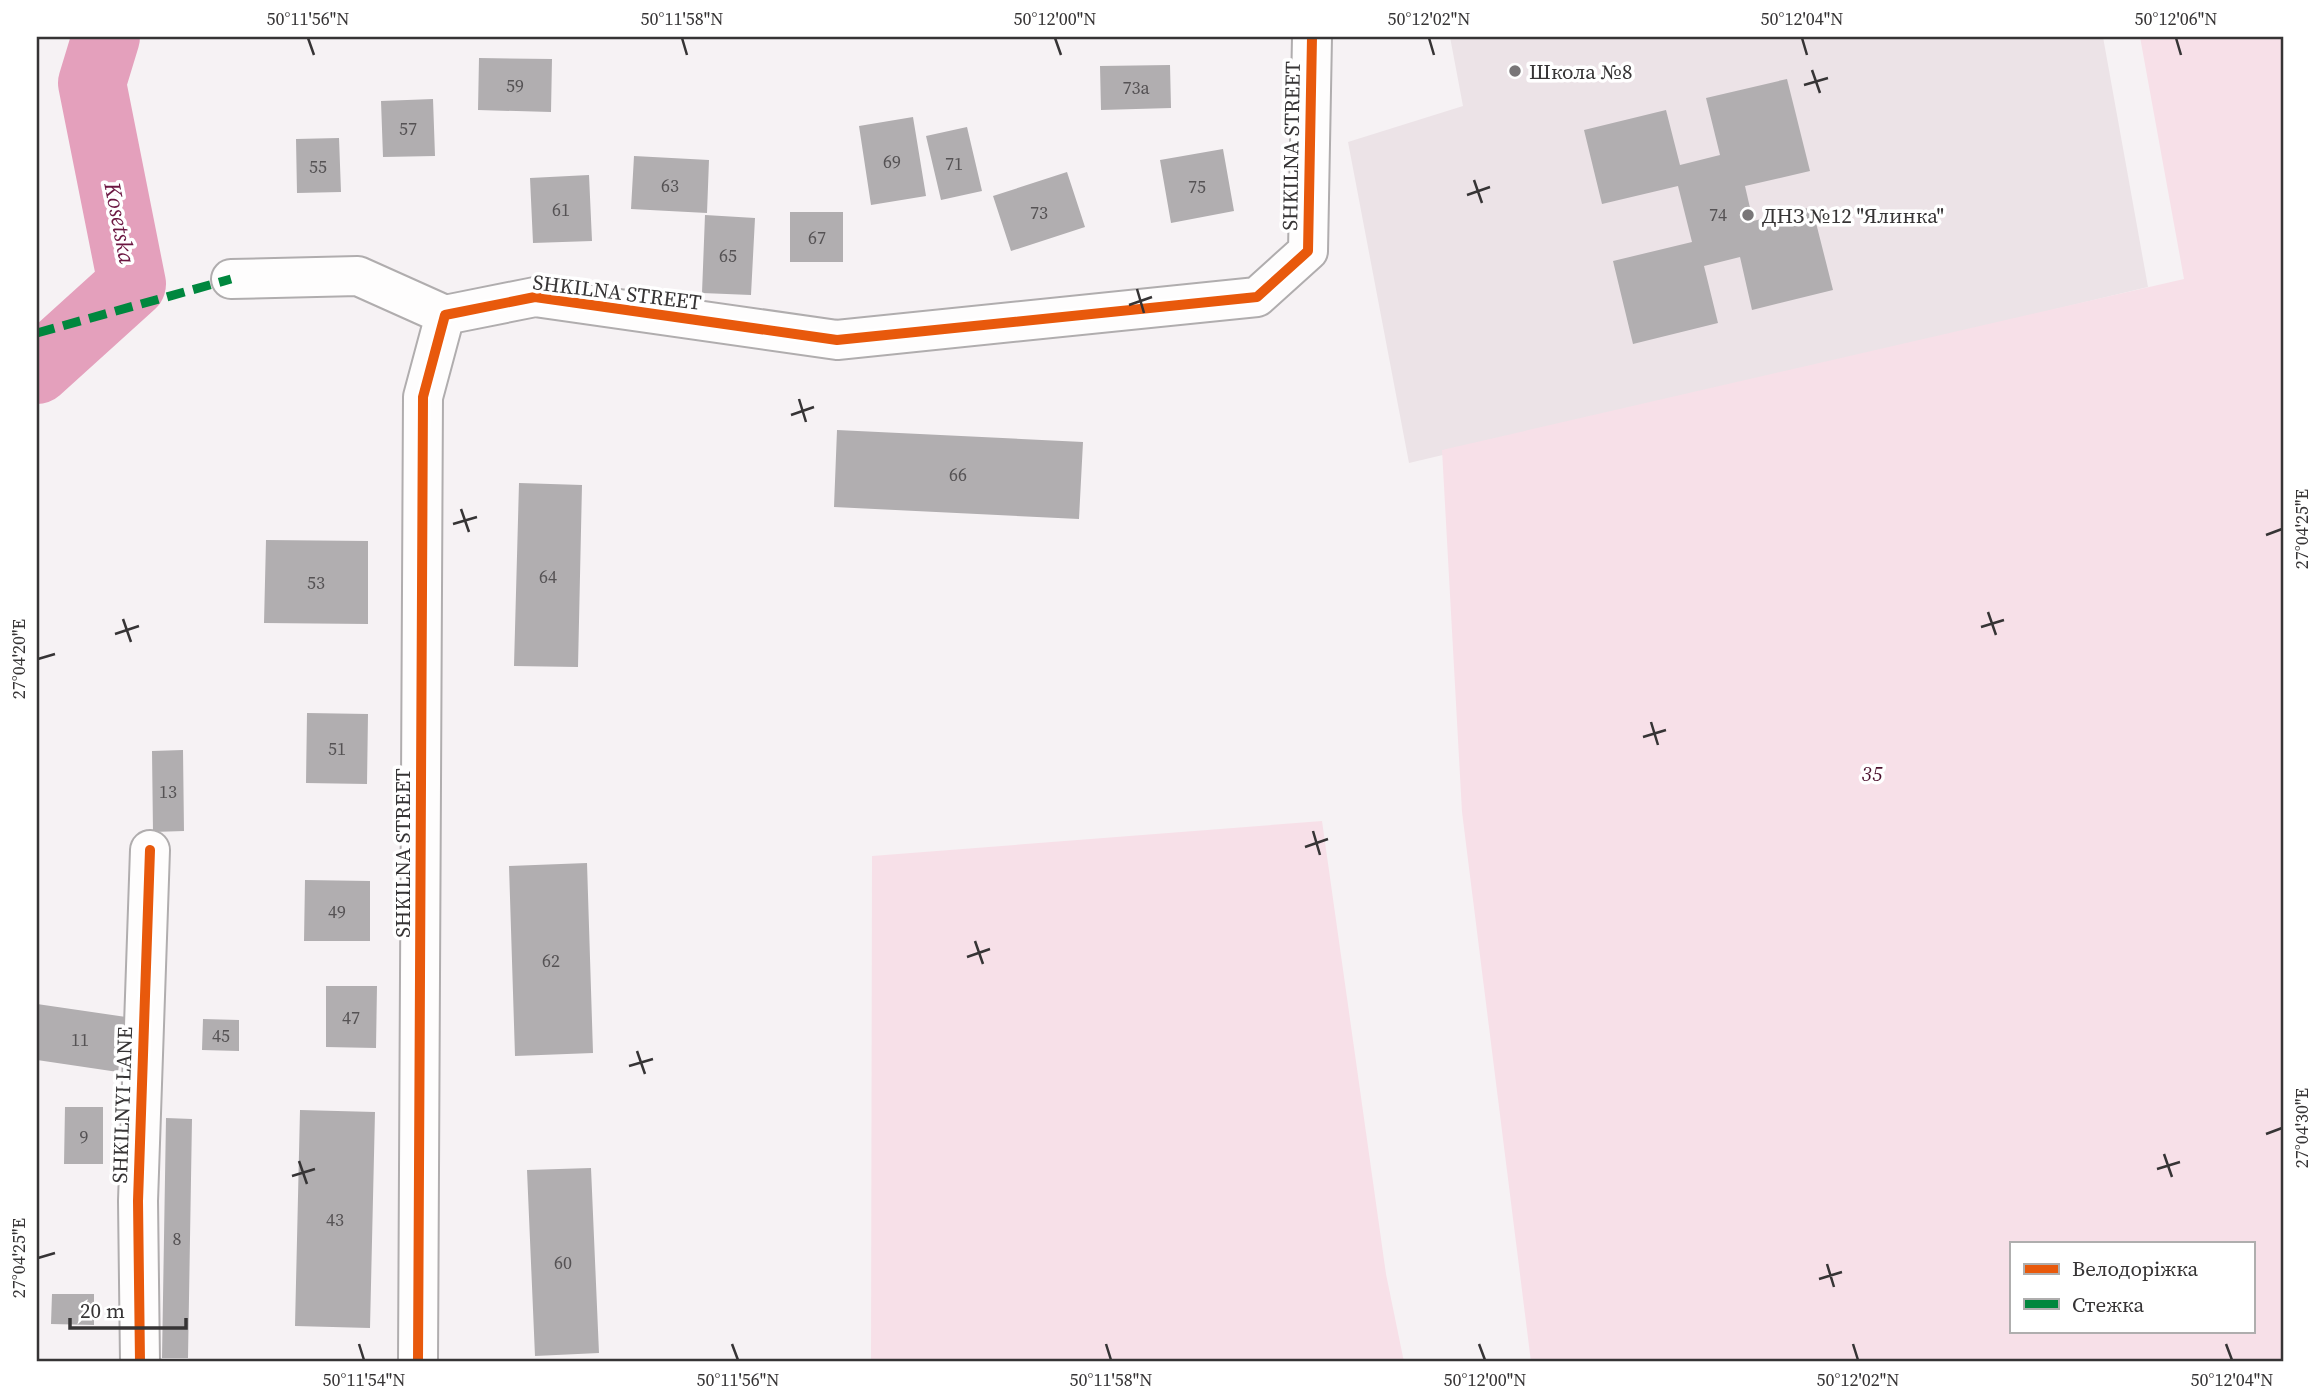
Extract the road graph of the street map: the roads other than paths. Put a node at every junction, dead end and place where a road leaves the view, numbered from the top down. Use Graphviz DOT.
graph roads {
  1 [pos="1312,37"];
  2 [pos="231,279"];
  3 [pos="445,315"];
  4 [pos="150,850"];
  5 [pos="139,1362"];
  6 [pos="418,1362"];
  1 -- 3 [label="street, SHKILNA STREET"];
  2 -- 3 [label="street"];
  3 -- 6 [label="street, SHKILNA STREET"];
  4 -- 5 [label="street, SHKILNYI LANE"];
}
